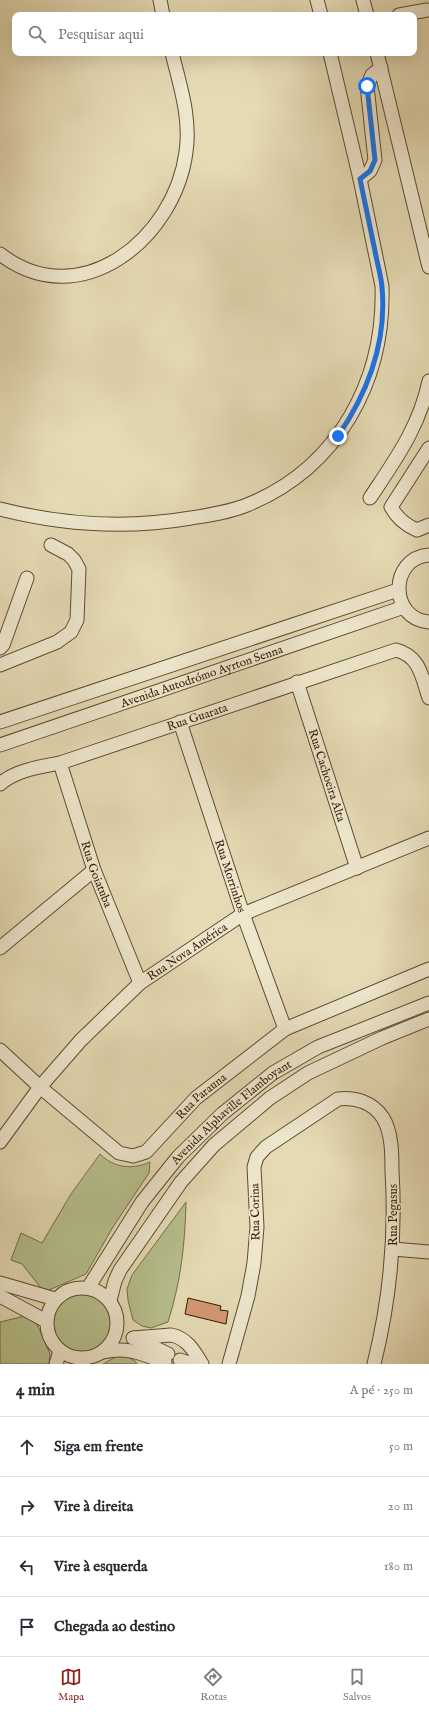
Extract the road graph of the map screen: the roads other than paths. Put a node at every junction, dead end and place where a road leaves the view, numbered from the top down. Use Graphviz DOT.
graph roads {
  1 [pos="160,0"];
  2 [pos="317,0"];
  3 [pos="363,0"];
  4 [pos="427,8"];
  5 [pos="162,12"];
  6 [pos="319,12"];
  7 [pos="366,12"];
  8 [pos="411,12"];
  9 [pos="173,56"];
  10 [pos="331,56"];
  11 [pos="378,56"];
  12 [pos="381,68"];
  13 [pos="360,179"];
  14 [pos="0,254"];
  15 [pos="429,267"];
  16 [pos="429,381"];
  17 [pos="429,448"];
  18 [pos="370,498"];
  19 [pos="0,509"];
  20 [pos="429,525"];
  21 [pos="51,545"];
  22 [pos="429,556"];
  23 [pos="27,578"];
  24 [pos="398,590"];
  25 [pos="404,607"];
  26 [pos="429,622"];
  27 [pos="0,648"];
  28 [pos="0,665"];
  29 [pos="297,682"];
  30 [pos="429,698"];
  31 [pos="0,722"];
  32 [pos="180,722"];
  33 [pos="0,745"];
  34 [pos="60,763"];
  35 [pos="0,784"];
  36 [pos="429,838"];
  37 [pos="357,868"];
  38 [pos="94,870"];
  39 [pos="243,914"];
  40 [pos="0,948"];
  41 [pos="429,969"];
  42 [pos="140,983"];
  43 [pos="429,1003"];
  44 [pos="429,1019"];
  45 [pos="285,1029"];
  46 [pos="0,1050"];
  47 [pos="40,1087"];
  48 [pos="338,1099"];
  49 [pos="0,1142"];
  50 [pos="393,1249"];
  51 [pos="429,1252"];
  52 [pos="0,1283"];
  53 [pos="88,1288"];
  54 [pos="0,1296"];
  55 [pos="55,1299"];
  56 [pos="110,1300"];
  57 [pos="118,1320"];
  58 [pos="46,1321"];
  59 [pos="131,1344"];
  60 [pos="60,1351"];
  61 [pos="103,1352"];
  62 [pos="176,1360"];
  63 [pos="80,1361"];
  64 [pos="56,1364"];
  65 [pos="147,1364"];
  66 [pos="202,1364"];
  67 [pos="229,1364"];
  68 [pos="374,1364"];
  1 -- 5 [label="street"];
  2 -- 6 [label="street"];
  3 -- 7 [label="street"];
  4 -- 8 [label="street"];
  9 -- 14 [label="street"];
  10 -- 13 [label="street"];
  11 -- 12 [label="street"];
  12 -- 13 [label="street"];
  12 -- 15 [label="street"];
  13 -- 19 [label="street"];
  16 -- 18 [label="street"];
  17 -- 20 [label="street"];
  21 -- 28 [label="street"];
  22 -- 24 [label="street"];
  23 -- 27 [label="street"];
  24 -- 25 [label="street"];
  24 -- 31 [label="street, Avenida Autodrómo Ayrton Senna"];
  25 -- 26 [label="street"];
  25 -- 33 [label="street, Avenida Autodrómo Ayrton Senna"];
  29 -- 30 [label="street, Rua Guarata"];
  29 -- 32 [label="street, Rua Guarata"];
  29 -- 37 [label="street, Rua Cachoeira Alta"];
  32 -- 34 [label="street, Rua Guarata"];
  32 -- 39 [label="street, Rua Morrinhos"];
  34 -- 35 [label="street, Rua Guarata"];
  34 -- 38 [label="street, Rua Goiatuba"];
  36 -- 37 [label="street, Rua Nova América"];
  37 -- 39 [label="street, Rua Nova América"];
  38 -- 40 [label="street"];
  38 -- 42 [label="street, Rua Goiatuba"];
  39 -- 42 [label="street, Rua Nova América"];
  39 -- 45 [label="street, Rua Morrinhos"];
  41 -- 45 [label="street, Rua Parauna"];
  42 -- 47 [label="street, Rua Nova América"];
  43 -- 53 [label="street, Avenida Alphaville Flamboyant"];
  44 -- 56 [label="street, Avenida Alphaville Flamboyant"];
  45 -- 47 [label="street, Rua Parauna"];
  46 -- 47 [label="street, Rua Parauna"];
  47 -- 49 [label="street, Rua Nova América"];
  48 -- 50 [label="street, Rua Pegasus"];
  48 -- 67 [label="street, Rua Corina"];
  50 -- 51 [label="street"];
  50 -- 68 [label="street, Rua Pegasus"];
  52 -- 55 [label="street"];
  53 -- 55 [label="street"];
  53 -- 56 [label="street"];
  54 -- 58 [label="street"];
  55 -- 58 [label="street"];
  56 -- 57 [label="street"];
  57 -- 59 [label="street"];
  57 -- 61 [label="street"];
  58 -- 60 [label="street"];
  59 -- 61 [label="street"];
  59 -- 62 [label="street"];
  59 -- 65 [label="street"];
  59 -- 66 [label="street"];
  60 -- 63 [label="street"];
  60 -- 64 [label="street"];
  61 -- 63 [label="street"];
}
